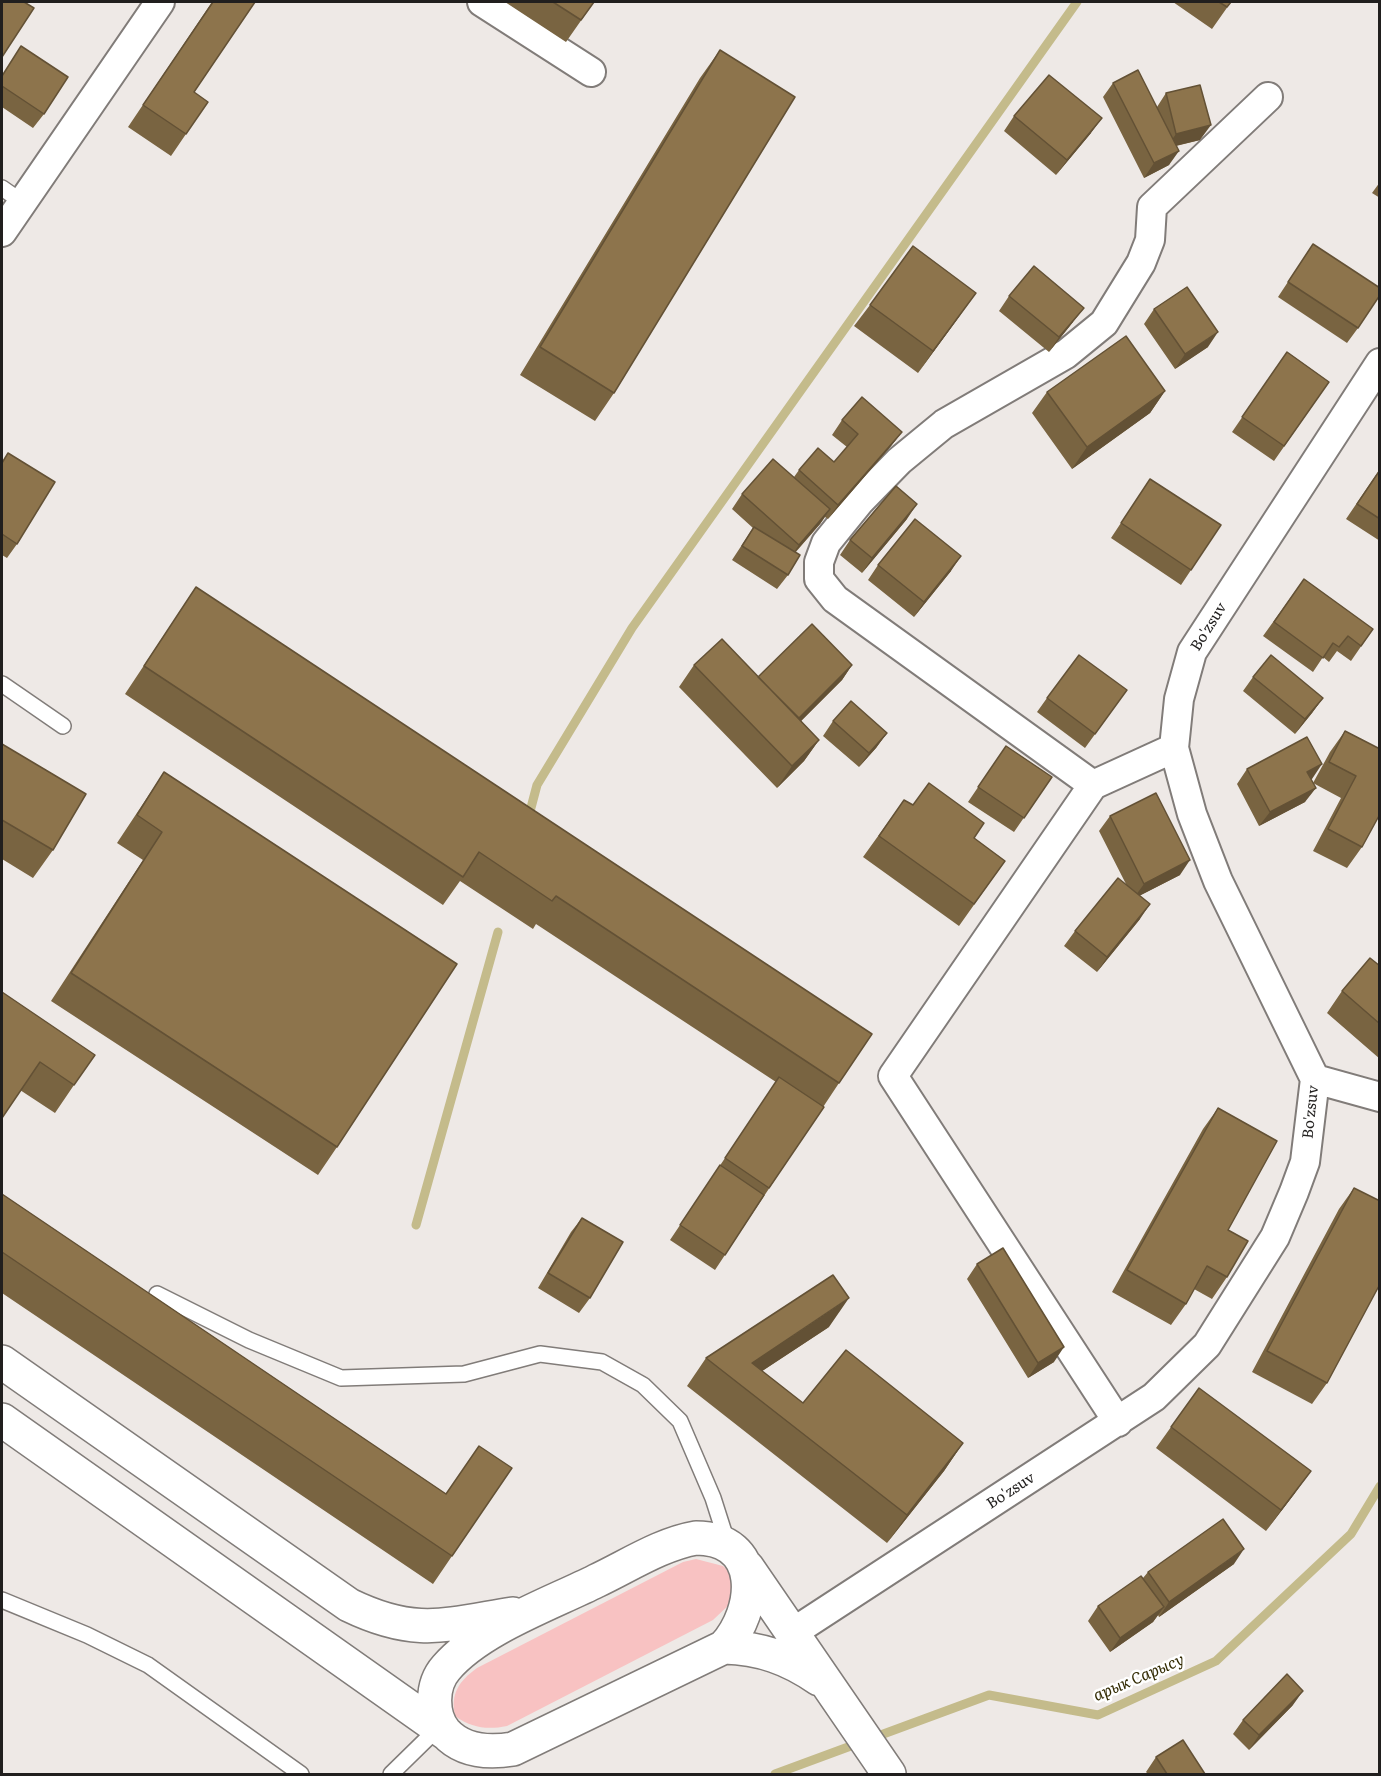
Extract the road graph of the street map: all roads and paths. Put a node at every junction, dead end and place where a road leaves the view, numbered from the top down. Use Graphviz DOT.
graph roads {
  1 [pos="160,2"];
  2 [pos="482,2"];
  3 [pos="591,72"];
  4 [pos="1268,98"];
  5 [pos="12,195"];
  6 [pos="2,232"];
  7 [pos="1380,363"];
  8 [pos="2,684"];
  9 [pos="63,726"];
  10 [pos="1174,748"];
  11 [pos="1093,786"];
  12 [pos="1315,1079"];
  13 [pos="1380,1097"];
  14 [pos="158,1294"];
  15 [pos="2,1362"];
  16 [pos="2,1420"];
  17 [pos="1118,1422"];
  18 [pos="737,1556"];
  19 [pos="2,1600"];
  20 [pos="536,1611"];
  21 [pos="792,1633"];
  22 [pos="724,1647"];
  23 [pos="827,1685"];
  24 [pos="443,1731"];
  25 [pos="887,1772"];
  26 [pos="301,1774"];
  27 [pos="391,1774"];
  1 -- 5 [label="street"];
  2 -- 3 [label="street"];
  4 -- 11 [label="street"];
  5 -- 6 [label="street"];
  7 -- 10 [label="street, Bo'zsuv"];
  8 -- 9 [label="lane"];
  10 -- 11 [label="street"];
  10 -- 12 [label="street, Bo'zsuv"];
  11 -- 17 [label="street"];
  12 -- 13 [label="street"];
  12 -- 17 [label="street, Bo'zsuv"];
  14 -- 18 [label="lane"];
  15 -- 20 [label="main road"];
  16 -- 24 [label="main road"];
  17 -- 21 [label="street, Bo'zsuv"];
  18 -- 20 [label="main road"];
  18 -- 21 [label="main road"];
  18 -- 22 [label="main road"];
  19 -- 26 [label="lane"];
  20 -- 24 [label="main road"];
  21 -- 23 [label="main road"];
  22 -- 23 [label="main road"];
  22 -- 24 [label="main road"];
  23 -- 25 [label="main road"];
  24 -- 27 [label="lane"];
}
